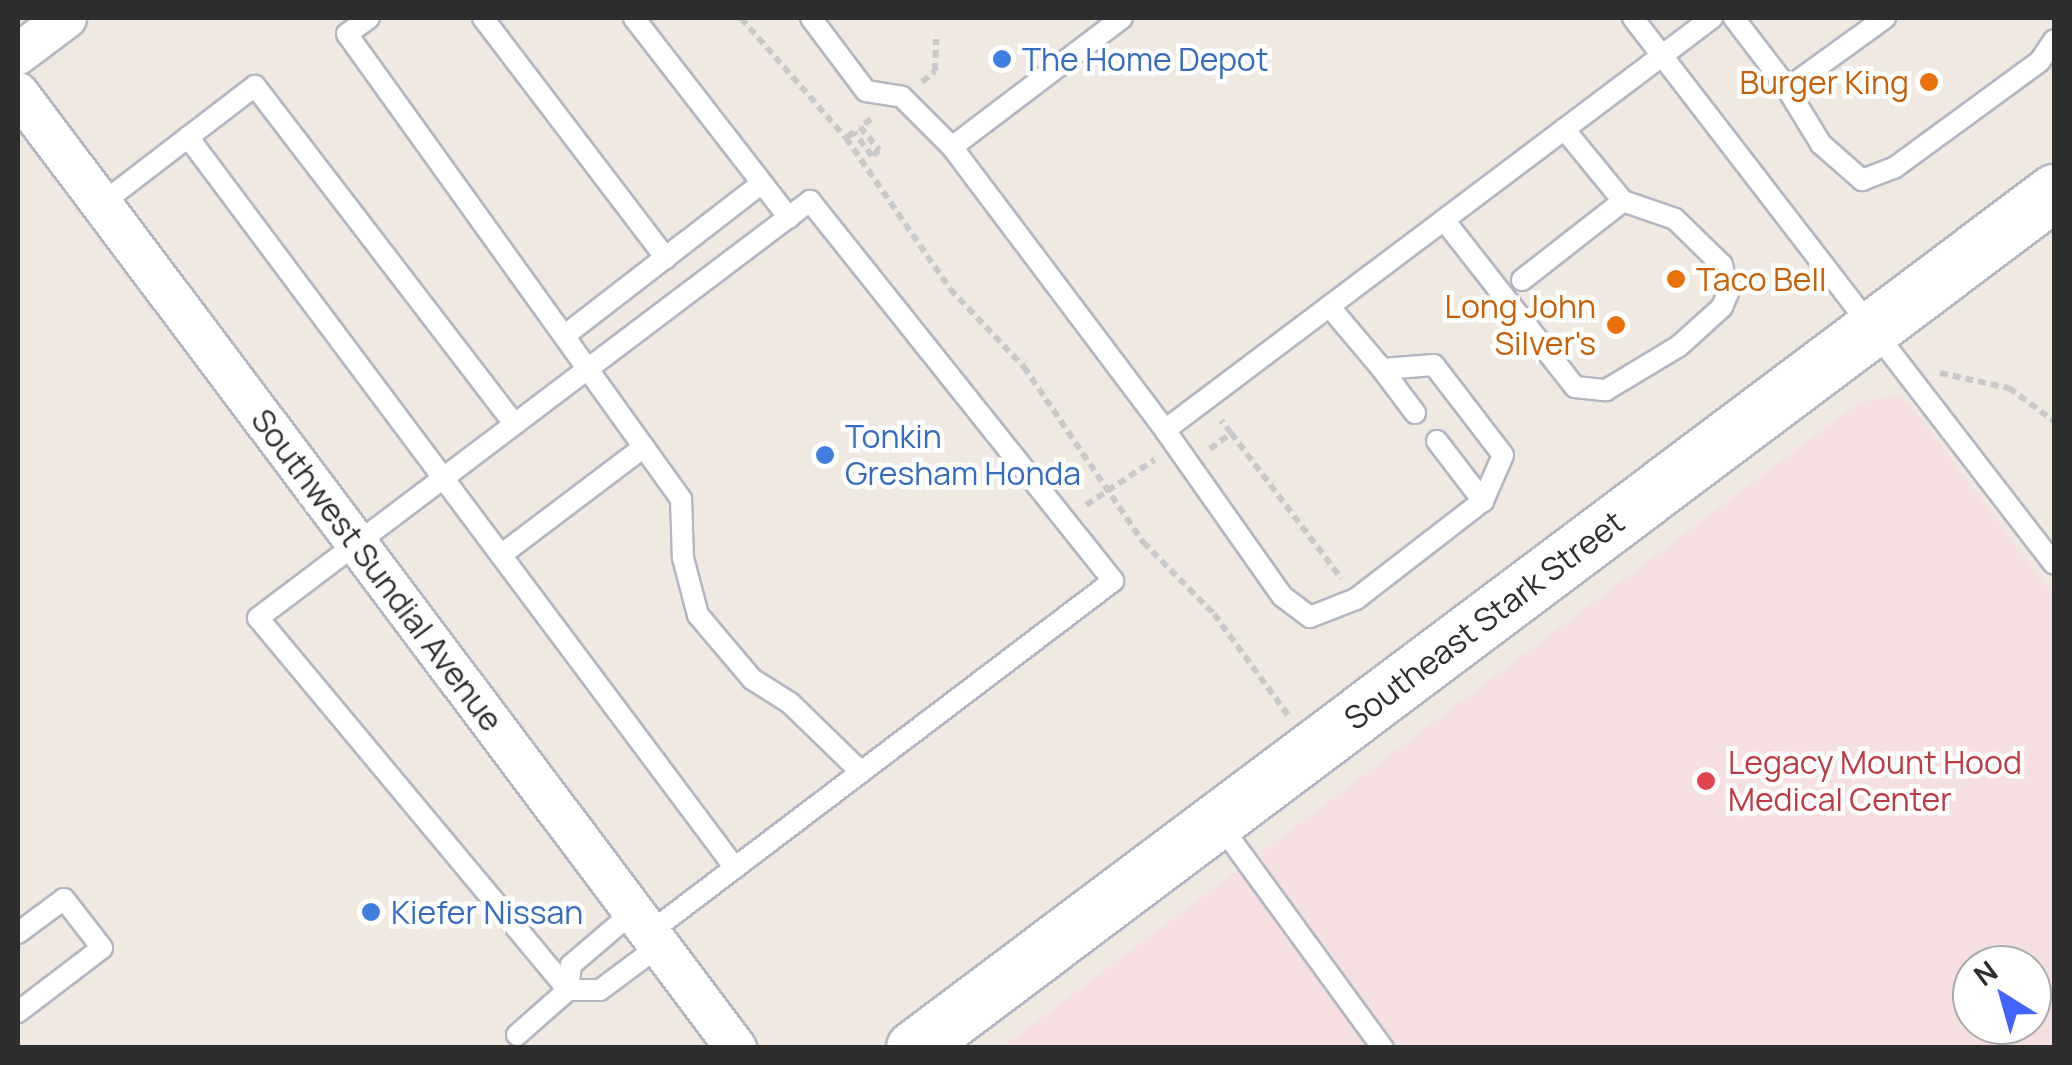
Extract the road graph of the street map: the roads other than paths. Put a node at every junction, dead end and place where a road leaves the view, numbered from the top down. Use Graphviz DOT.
graph roads {
  1 [pos="66,18"];
  2 [pos="369,18"];
  3 [pos="483,18"];
  4 [pos="634,18"];
  5 [pos="812,18"];
  6 [pos="1122,18"];
  7 [pos="1632,18"];
  8 [pos="1712,18"];
  9 [pos="1734,18"];
  10 [pos="1885,18"];
  11 [pos="2054,40"];
  12 [pos="18,54"];
  13 [pos="1661,56"];
  14 [pos="1783,82"];
  15 [pos="18,93"];
  16 [pos="1564,129"];
  17 [pos="188,137"];
  18 [pos="952,147"];
  19 [pos="762,183"];
  20 [pos="2054,192"];
  21 [pos="1623,201"];
  22 [pos="101,204"];
  23 [pos="788,218"];
  24 [pos="1444,220"];
  25 [pos="666,258"];
  26 [pos="1522,280"];
  27 [pos="1329,306"];
  28 [pos="1876,326"];
  29 [pos="564,336"];
  30 [pos="588,369"];
  31 [pos="1382,369"];
  32 [pos="1415,413"];
  33 [pos="514,424"];
  34 [pos="1165,430"];
  35 [pos="1437,441"];
  36 [pos="644,447"];
  37 [pos="443,478"];
  38 [pos="1482,501"];
  39 [pos="357,543"];
  40 [pos="501,555"];
  41 [pos="2054,564"];
  42 [pos="861,772"];
  43 [pos="1217,820"];
  44 [pos="736,868"];
  45 [pos="647,930"];
  46 [pos="18,934"];
  47 [pos="568,990"];
  48 [pos="18,1012"];
  49 [pos="518,1035"];
  50 [pos="736,1048"];
  51 [pos="914,1048"];
  52 [pos="1382,1048"];
  1 -- 12 [label="street"];
  2 -- 29 [label="lane"];
  3 -- 25 [label="lane"];
  4 -- 19 [label="lane"];
  5 -- 18 [label="lane"];
  6 -- 18 [label="lane"];
  7 -- 13 [label="lane"];
  8 -- 13 [label="lane"];
  9 -- 14 [label="lane"];
  10 -- 14 [label="lane"];
  11 -- 14 [label="lane"];
  13 -- 16 [label="lane"];
  13 -- 28 [label="lane"];
  15 -- 22 [label="street, Southwest Sundial Avenue"];
  16 -- 21 [label="lane"];
  16 -- 24 [label="lane"];
  17 -- 22 [label="lane"];
  17 -- 33 [label="lane"];
  17 -- 37 [label="lane"];
  18 -- 34 [label="lane"];
  19 -- 23 [label="lane"];
  19 -- 25 [label="lane"];
  20 -- 28 [label="main road, Southeast Stark Street"];
  21 -- 24 [label="lane"];
  21 -- 26 [label="lane"];
  22 -- 39 [label="street, Southwest Sundial Avenue"];
  23 -- 30 [label="lane"];
  23 -- 42 [label="lane"];
  24 -- 27 [label="lane"];
  25 -- 29 [label="lane"];
  27 -- 31 [label="lane"];
  27 -- 34 [label="lane"];
  28 -- 41 [label="lane"];
  28 -- 43 [label="main road, Southeast Stark Street"];
  29 -- 30 [label="lane"];
  30 -- 33 [label="lane"];
  30 -- 36 [label="lane"];
  31 -- 32 [label="lane"];
  31 -- 38 [label="lane"];
  33 -- 37 [label="lane"];
  34 -- 38 [label="lane"];
  35 -- 38 [label="lane"];
  36 -- 40 [label="lane"];
  36 -- 42 [label="lane"];
  37 -- 39 [label="lane"];
  37 -- 40 [label="lane"];
  39 -- 45 [label="street, Southwest Sundial Avenue"];
  39 -- 47 [label="lane"];
  40 -- 44 [label="lane"];
  42 -- 44 [label="lane"];
  43 -- 51 [label="main road, Southeast Stark Street"];
  43 -- 52 [label="lane"];
  44 -- 45 [label="lane"];
  45 -- 47 [label="lane"];
  45 -- 47 [label="lane"];
  45 -- 50 [label="street, Southwest Sundial Avenue"];
  46 -- 48 [label="lane"];
  47 -- 49 [label="lane"];
}
